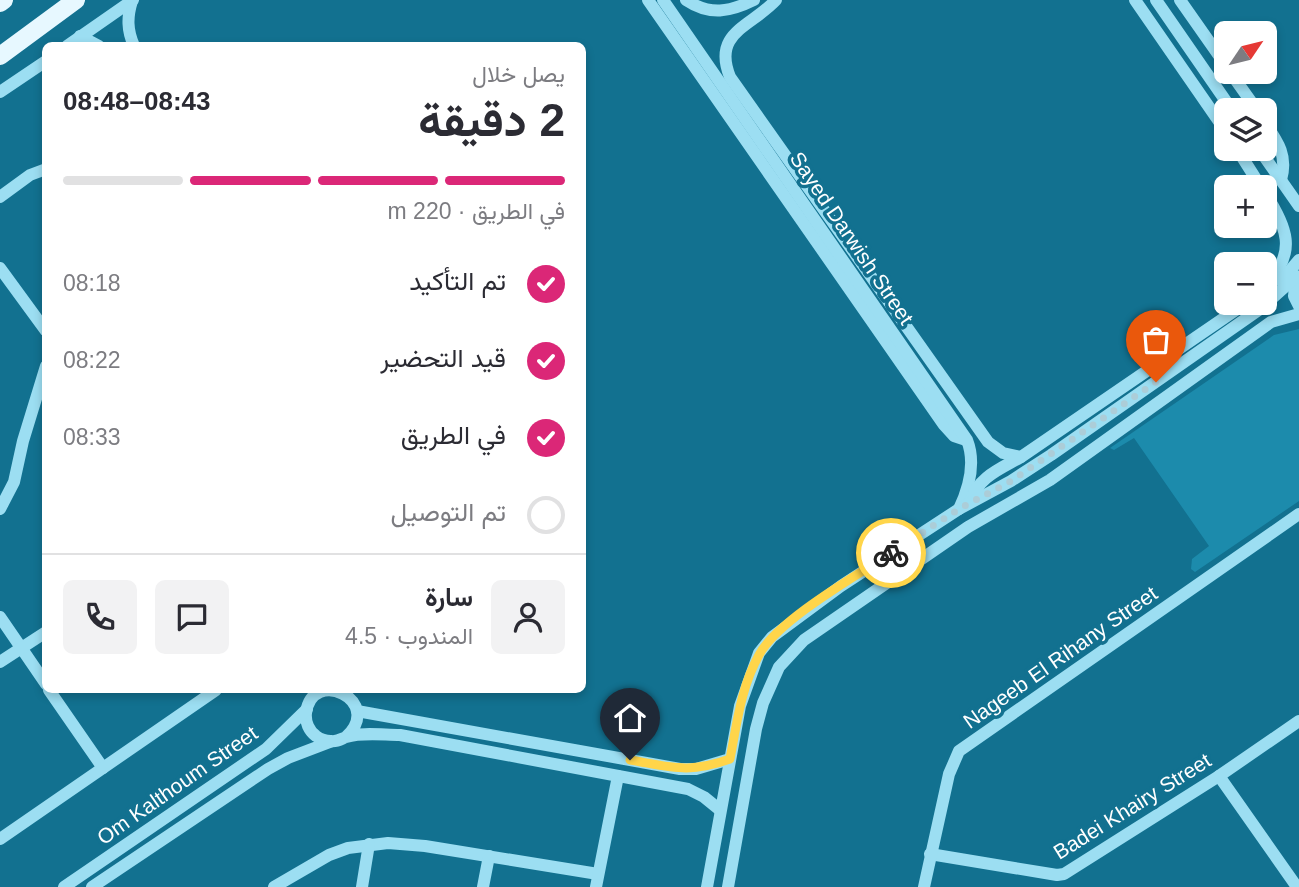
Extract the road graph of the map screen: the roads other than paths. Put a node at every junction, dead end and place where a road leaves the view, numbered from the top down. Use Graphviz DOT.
graph roads {
  1 [pos="76,0"];
  2 [pos="132,0"];
  3 [pos="648,0"];
  4 [pos="663,0"];
  5 [pos="686,0"];
  6 [pos="754,0"];
  7 [pos="776,0"];
  8 [pos="1135,0"];
  9 [pos="1156,0"];
  10 [pos="1180,0"];
  11 [pos="80,36"];
  12 [pos="681,37"];
  13 [pos="72,42"];
  14 [pos="91,42"];
  15 [pos="133,42"];
  16 [pos="1214,48"];
  17 [pos="0,56"];
  18 [pos="42,64"];
  19 [pos="0,92"];
  20 [pos="1224,98"];
  21 [pos="1214,114"];
  22 [pos="1277,140"];
  23 [pos="1268,161"];
  24 [pos="42,170"];
  25 [pos="1281,180"];
  26 [pos="0,197"];
  27 [pos="1299,206"];
  28 [pos="1277,212"];
  29 [pos="1299,261"];
  30 [pos="0,268"];
  31 [pos="1277,269"];
  32 [pos="1296,277"];
  33 [pos="1277,282"];
  34 [pos="1299,306"];
  35 [pos="1299,314"];
  36 [pos="1228,315"];
  37 [pos="42,326"];
  38 [pos="42,379"];
  39 [pos="1021,457"];
  40 [pos="964,506"];
  41 [pos="0,509"];
  42 [pos="1299,514"];
  43 [pos="837,588"];
  44 [pos="850,607"];
  45 [pos="0,617"];
  46 [pos="42,635"];
  47 [pos="21,648"];
  48 [pos="0,662"];
  49 [pos="42,678"];
  50 [pos="51,693"];
  51 [pos="212,693"];
  52 [pos="312,699"];
  53 [pos="352,700"];
  54 [pos="1299,721"];
  55 [pos="346,737"];
  56 [pos="332,741"];
  57 [pos="730,759"];
  58 [pos="103,768"];
  59 [pos="618,776"];
  60 [pos="1219,776"];
  61 [pos="720,810"];
  62 [pos="0,839"];
  63 [pos="369,844"];
  64 [pos="930,854"];
  65 [pos="489,856"];
  66 [pos="597,881"];
  67 [pos="64,887"];
  68 [pos="92,887"];
  69 [pos="274,887"];
  70 [pos="362,887"];
  71 [pos="483,887"];
  72 [pos="707,887"];
  73 [pos="728,887"];
  74 [pos="924,887"];
  75 [pos="1297,887"];
  1 -- 17 [label="main road"];
  2 -- 11 [label="street"];
  2 -- 15 [label="street"];
  3 -- 12 [label="street"];
  4 -- 12 [label="street"];
  5 -- 6 [label="street"];
  7 -- 39 [label="street, Sayed Darwish Street"];
  8 -- 21 [label="street"];
  9 -- 20 [label="street"];
  10 -- 16 [label="street"];
  11 -- 13 [label="street"];
  11 -- 14 [label="street"];
  12 -- 40 [label="street"];
  18 -- 19 [label="street"];
  22 -- 25 [label="street"];
  23 -- 25 [label="street"];
  24 -- 26 [label="street"];
  25 -- 27 [label="street"];
  28 -- 31 [label="street"];
  29 -- 32 [label="street"];
  29 -- 33 [label="street"];
  30 -- 37 [label="street"];
  32 -- 34 [label="street"];
  32 -- 40 [label="street"];
  35 -- 44 [label="street"];
  36 -- 39 [label="street"];
  38 -- 41 [label="street"];
  39 -- 40 [label="street"];
  40 -- 43 [label="street"];
  42 -- 64 [label="street, Nageeb El Rihany Street"];
  43 -- 44 [label="street"];
  43 -- 57 [label="street"];
  44 -- 73 [label="street"];
  45 -- 47 [label="street"];
  46 -- 47 [label="street"];
  47 -- 48 [label="street"];
  47 -- 49 [label="street"];
  50 -- 58 [label="street"];
  51 -- 58 [label="street"];
  52 -- 56 [label="street"];
  52 -- 67 [label="street, Om Kalthoum Street"];
  53 -- 55 [label="street"];
  53 -- 57 [label="street"];
  54 -- 60 [label="street, Badei Khairy Street"];
  55 -- 56 [label="street"];
  55 -- 59 [label="street"];
  56 -- 68 [label="street, Om Kalthoum Street"];
  57 -- 61 [label="street"];
  58 -- 62 [label="street"];
  59 -- 61 [label="street"];
  59 -- 66 [label="street"];
  60 -- 64 [label="street, Badei Khairy Street"];
  60 -- 75 [label="street"];
  61 -- 72 [label="street"];
  63 -- 65 [label="street"];
  63 -- 69 [label="street"];
  63 -- 70 [label="street"];
  64 -- 74 [label="street, Nageeb El Rihany Street"];
  65 -- 66 [label="street"];
  65 -- 71 [label="street"];
}
